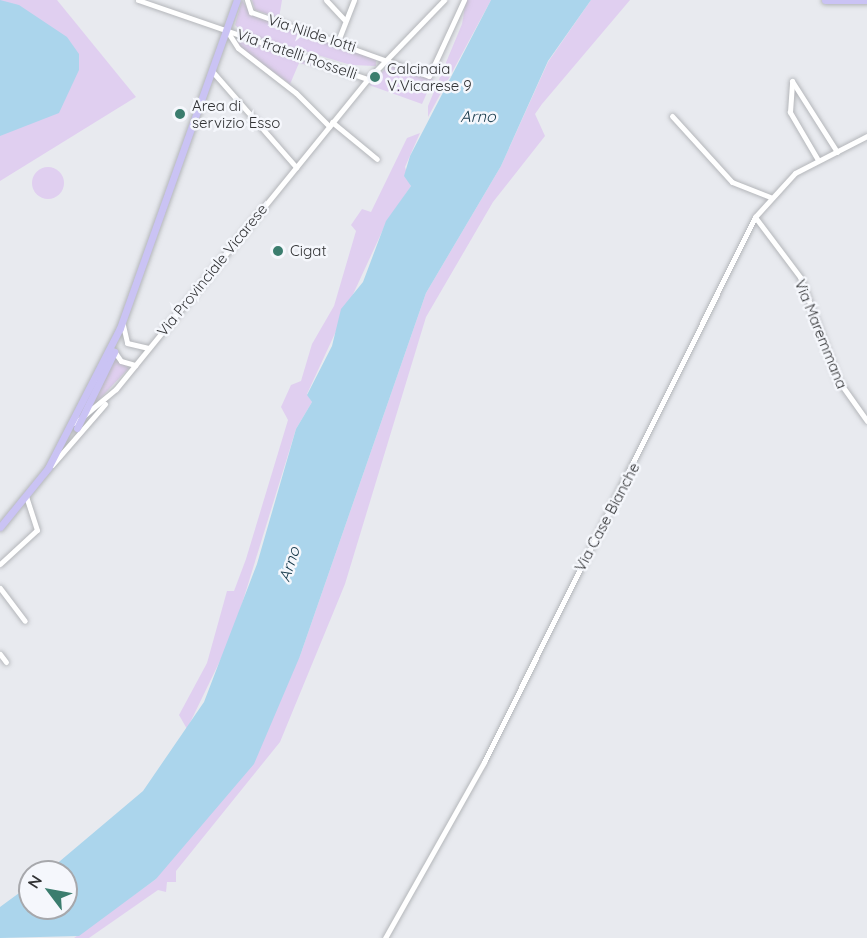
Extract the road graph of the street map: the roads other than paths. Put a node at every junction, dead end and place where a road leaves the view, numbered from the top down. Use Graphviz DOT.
graph roads {
  1 [pos="138,0"];
  2 [pos="237,0"];
  3 [pos="247,0"];
  4 [pos="326,0"];
  5 [pos="354,0"];
  6 [pos="444,0"];
  7 [pos="825,0"];
  8 [pos="867,0"];
  9 [pos="462,2"];
  10 [pos="344,19"];
  11 [pos="226,30"];
  12 [pos="338,41"];
  13 [pos="387,58"];
  14 [pos="212,71"];
  15 [pos="368,79"];
  16 [pos="672,116"];
  17 [pos="331,124"];
  18 [pos="867,136"];
  19 [pos="837,152"];
  20 [pos="377,159"];
  21 [pos="818,160"];
  22 [pos="296,167"];
  23 [pos="770,197"];
  24 [pos="755,217"];
  25 [pos="125,315"];
  26 [pos="120,328"];
  27 [pos="114,340"];
  28 [pos="149,347"];
  29 [pos="114,351"];
  30 [pos="135,365"];
  31 [pos="116,389"];
  32 [pos="88,411"];
  33 [pos="867,421"];
  34 [pos="75,423"];
  35 [pos="48,468"];
  36 [pos="26,497"];
  37 [pos="0,527"];
  38 [pos="0,564"];
  39 [pos="0,588"];
  40 [pos="7,597"];
  41 [pos="0,603"];
  42 [pos="25,621"];
  43 [pos="0,654"];
  44 [pos="6,662"];
  45 [pos="385,938"];
  1 -- 11 [label="street, Via fratelli Rosselli"];
  2 -- 11 [label="main road, Via Provinciale Vicarese"];
  3 -- 12 [label="street, Via Nilde Iotti"];
  4 -- 10 [label="street"];
  5 -- 10 [label="street"];
  6 -- 13 [label="street, Via Provinciale Vicarese"];
  7 -- 8 [label="main road"];
  9 -- 13 [label="street, Via Nilde Iotti"];
  10 -- 12 [label="street"];
  11 -- 14 [label="main road, Via Provinciale Vicarese"];
  11 -- 15 [label="street, Via fratelli Rosselli"];
  11 -- 17 [label="street"];
  12 -- 13 [label="street, Via Nilde Iotti"];
  13 -- 15 [label="street, Via Provinciale Vicarese"];
  14 -- 22 [label="street"];
  14 -- 25 [label="main road, Via Provinciale Vicarese"];
  15 -- 17 [label="street, Via Provinciale Vicarese"];
  16 -- 23 [label="street"];
  17 -- 20 [label="street"];
  17 -- 22 [label="street, Via Provinciale Vicarese"];
  18 -- 19 [label="street, Via Case Bianche"];
  19 -- 21 [label="street, Via Case Bianche"];
  19 -- 21 [label="street"];
  21 -- 23 [label="street, Via Case Bianche"];
  22 -- 28 [label="street, Via Provinciale Vicarese"];
  23 -- 24 [label="street, Via Case Bianche"];
  24 -- 33 [label="street, Via Maremmana"];
  24 -- 45 [label="street, Via Case Bianche"];
  25 -- 26 [label="main road, Via Provinciale Vicarese"];
  25 -- 28 [label="street"];
  26 -- 27 [label="main road, Via Provinciale Vicarese"];
  26 -- 29 [label="main road, Via Provinciale Vicarese"];
  27 -- 29 [label="street"];
  27 -- 34 [label="main road, Via Provinciale Vicarese"];
  28 -- 30 [label="street, Via Provinciale Vicarese"];
  29 -- 30 [label="street"];
  29 -- 32 [label="main road, Via Provinciale Vicarese"];
  30 -- 31 [label="street, Via Provinciale Vicarese"];
  31 -- 32 [label="street, Via Provinciale Vicarese"];
  31 -- 35 [label="street, Via Provinciale Vicarese"];
  32 -- 34 [label="street, Via Provinciale Vicarese"];
  32 -- 35 [label="main road, Via Provinciale Vicarese"];
  34 -- 35 [label="main road, Via Provinciale Vicarese"];
  35 -- 36 [label="main road, Via Provinciale Vicarese"];
  36 -- 37 [label="main road, Via Provinciale Vicarese"];
  36 -- 38 [label="street"];
  39 -- 40 [label="street"];
  40 -- 41 [label="street"];
  40 -- 42 [label="street"];
  43 -- 44 [label="street"];
}
